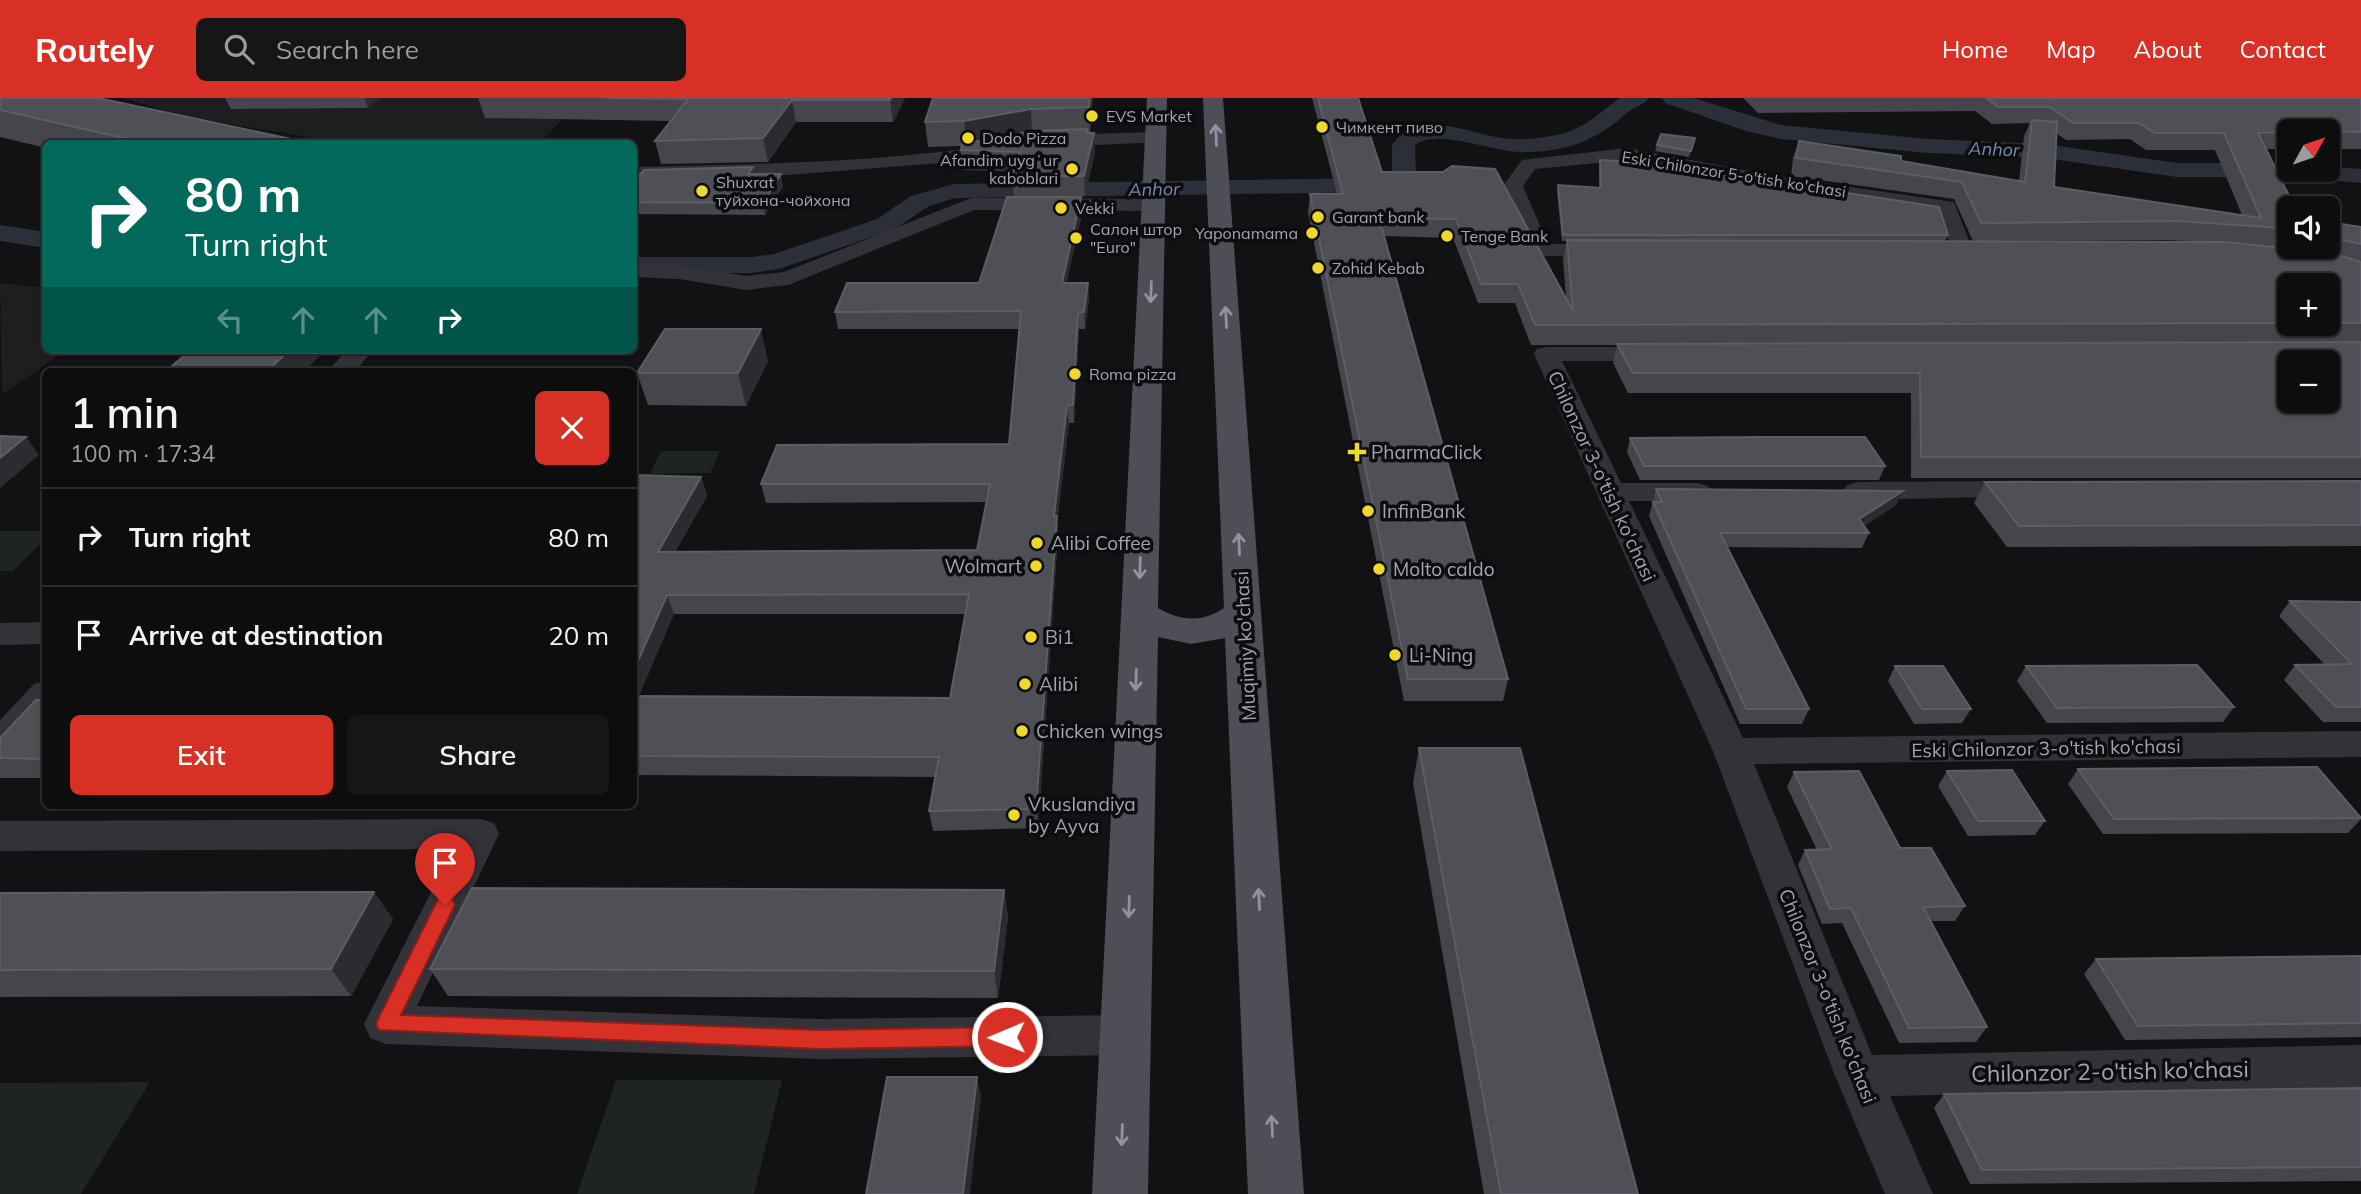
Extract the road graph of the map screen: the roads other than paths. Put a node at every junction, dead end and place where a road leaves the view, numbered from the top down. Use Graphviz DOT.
graph roads {
  1 [pos="1157,98"];
  2 [pos="1213,98"];
  3 [pos="1156,138"];
  4 [pos="637,173"];
  5 [pos="1154,193"];
  6 [pos="1636,251"];
  7 [pos="1934,251"];
  8 [pos="1962,251"];
  9 [pos="1988,251"];
  10 [pos="637,270"];
  11 [pos="357,354"];
  12 [pos="1693,354"];
  13 [pos="344,368"];
  14 [pos="2050,490"];
  15 [pos="1830,491"];
  16 [pos="1610,492"];
  17 [pos="1720,492"];
  18 [pos="1138,612"];
  19 [pos="1243,612"];
  20 [pos="0,634"];
  21 [pos="42,634"];
  22 [pos="42,697"];
  23 [pos="0,742"];
  24 [pos="2361,744"];
  25 [pos="1731,751"];
  26 [pos="0,836"];
  27 [pos="1125,1035"];
  28 [pos="2361,1066"];
  29 [pos="1858,1076"];
  30 [pos="1120,1194"];
  31 [pos="1276,1194"];
  32 [pos="1909,1194"];
  1 -- 3 [label="main road"];
  19 -- 2 [label="main road, Muqimiy ko'chasi, one-way"];
  3 -- 4 [label="street"];
  3 -- 5 [label="main road"];
  5 -- 10 [label="street"];
  5 -- 18 [label="main road, one-way"];
  6 -- 8 [label="street, Eski Chilonzor 5-o'tish ko'chasi"];
  7 -- 8 [label="street"];
  8 -- 9 [label="street"];
  11 -- 13 [label="street"];
  12 -- 16 [label="street, Chilonzor 3-o'tish ko'chasi"];
  14 -- 15 [label="street"];
  16 -- 17 [label="street"];
  16 -- 25 [label="street, Chilonzor 3-o'tish ko'chasi"];
  18 -- 19 [label="main road"];
  18 -- 27 [label="main road, one-way"];
  31 -- 19 [label="main road, Muqimiy ko'chasi, one-way"];
  20 -- 21 [label="street"];
  22 -- 23 [label="street"];
  24 -- 25 [label="street, Eski Chilonzor 3-o'tish ko'chasi"];
  25 -- 29 [label="street, Chilonzor 3-o'tish ko'chasi"];
  26 -- 27 [label="street"];
  27 -- 30 [label="main road, one-way"];
  28 -- 29 [label="street, Chilonzor 2-o'tish ko'chasi"];
  29 -- 32 [label="street, Chilonzor 3-o'tish ko'chasi"];
}
